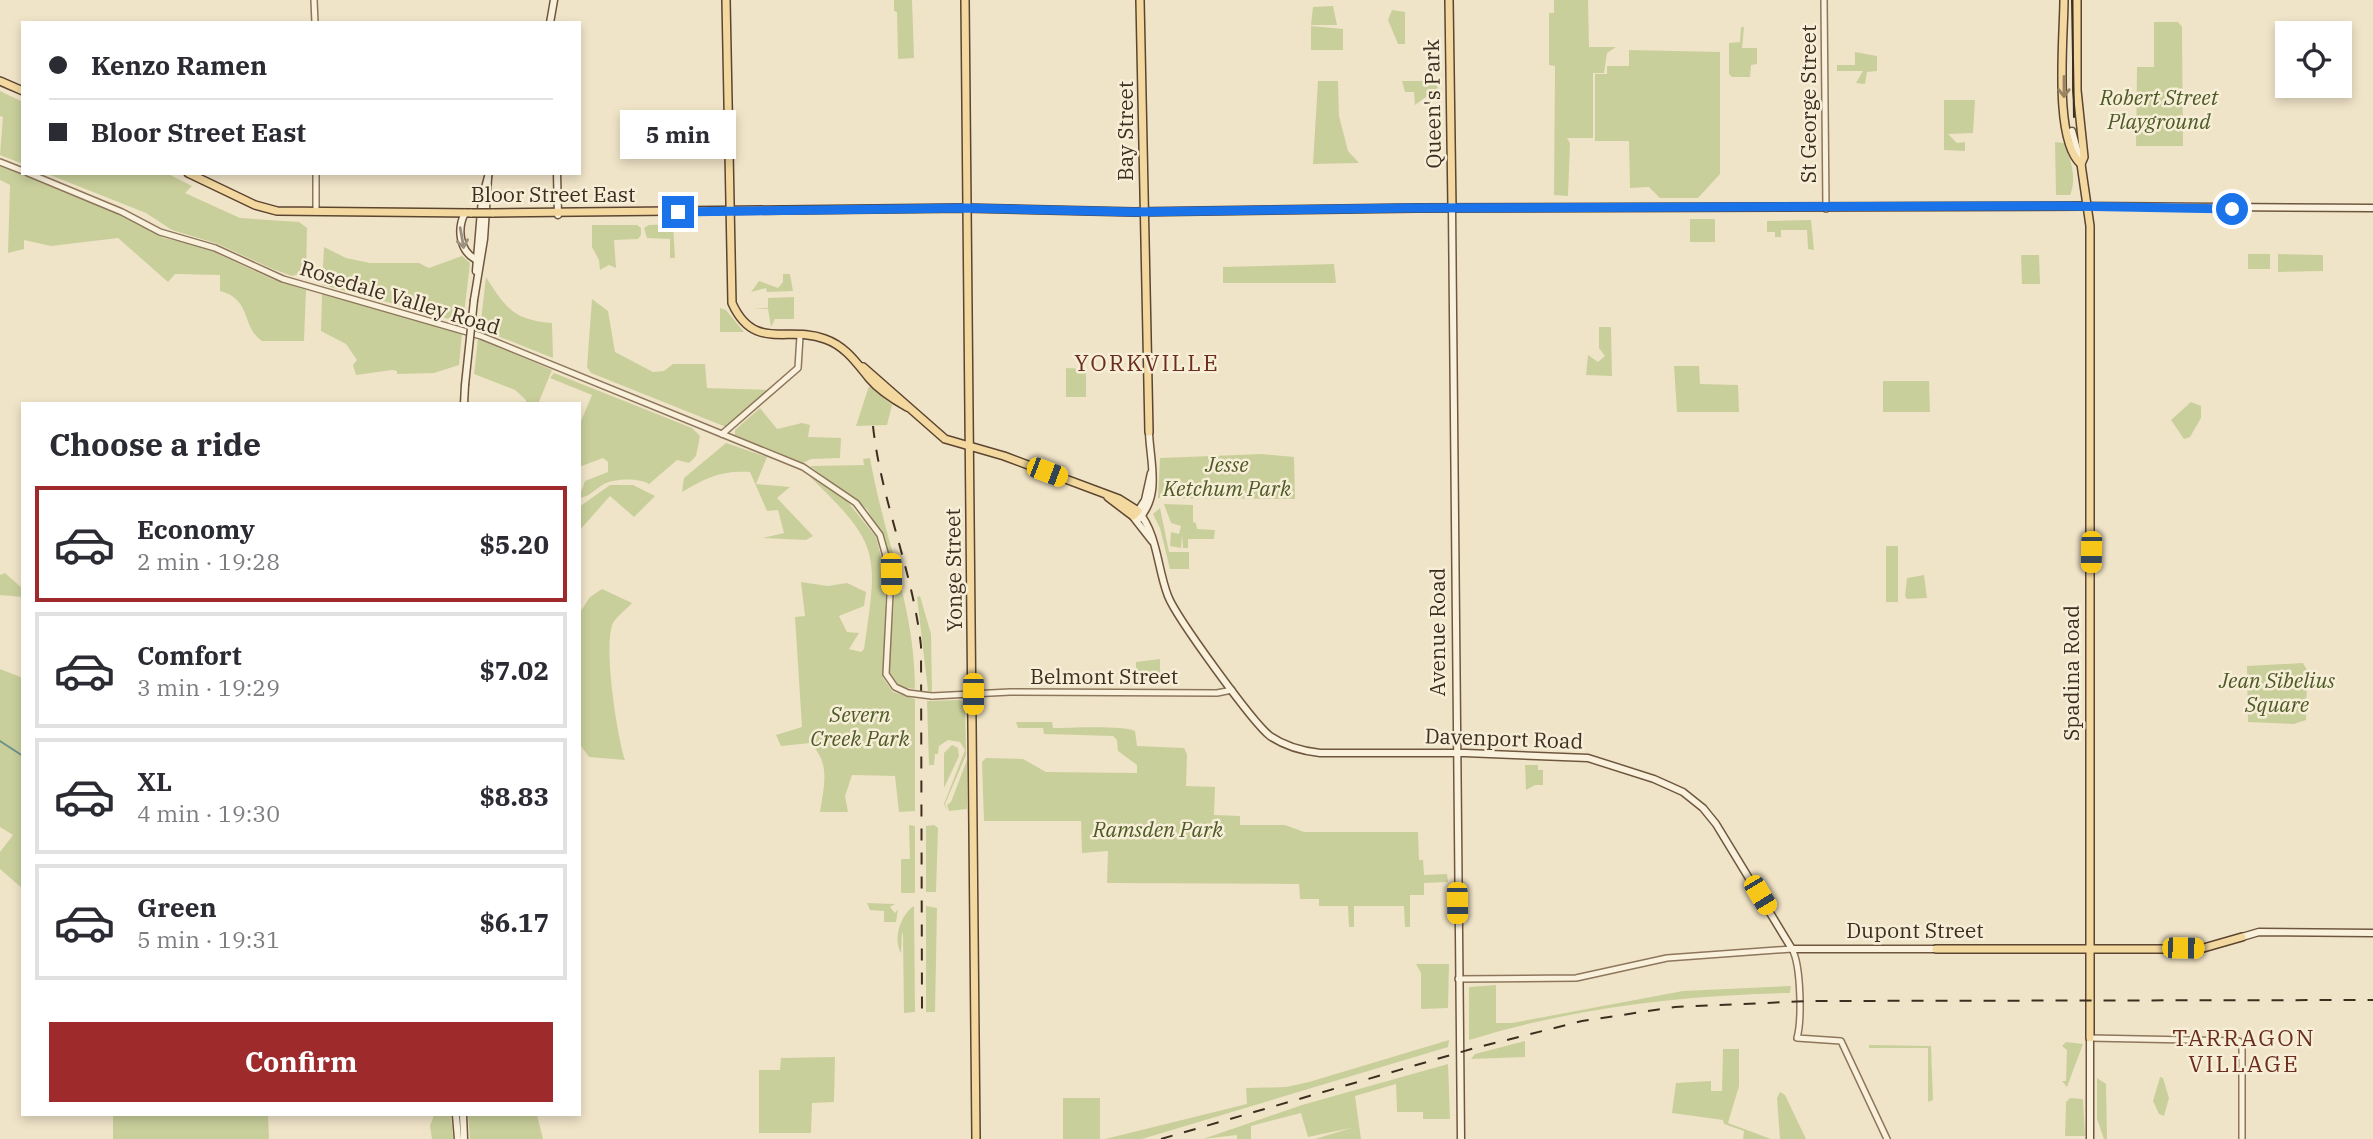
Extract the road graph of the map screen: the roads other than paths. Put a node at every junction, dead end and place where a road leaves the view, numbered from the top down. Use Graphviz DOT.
graph roads {
  1 [pos="314,0"];
  2 [pos="555,0"];
  3 [pos="726,0"];
  4 [pos="965,0"];
  5 [pos="1140,0"];
  6 [pos="1449,0"];
  7 [pos="1824,0"];
  8 [pos="2064,0"];
  9 [pos="2077,0"];
  10 [pos="314,21"];
  11 [pos="553,21"];
  12 [pos="1,80"];
  13 [pos="21,91"];
  14 [pos="2073,131"];
  15 [pos="0,162"];
  16 [pos="2081,164"];
  17 [pos="21,170"];
  18 [pos="33,175"];
  19 [pos="192,175"];
  20 [pos="316,175"];
  21 [pos="557,175"];
  22 [pos="488,176"];
  23 [pos="2088,206"];
  24 [pos="968,208"];
  25 [pos="1452,208"];
  26 [pos="2373,208"];
  27 [pos="1826,209"];
  28 [pos="316,212"];
  29 [pos="729,212"];
  30 [pos="1144,212"];
  31 [pos="469,213"];
  32 [pos="558,215"];
  33 [pos="475,259"];
  34 [pos="476,284"];
  35 [pos="800,336"];
  36 [pos="464,402"];
  37 [pos="1149,432"];
  38 [pos="723,434"];
  39 [pos="970,447"];
  40 [pos="1137,516"];
  41 [pos="1234,689"];
  42 [pos="908,693"];
  43 [pos="973,694"];
  44 [pos="1456,752"];
  45 [pos="2373,933"];
  46 [pos="2242,937"];
  47 [pos="1936,948"];
  48 [pos="2090,948"];
  49 [pos="1792,949"];
  50 [pos="1458,979"];
  51 [pos="2090,1038"];
  52 [pos="456,1116"];
  53 [pos="463,1116"];
  54 [pos="457,1139"];
  55 [pos="464,1139"];
  56 [pos="976,1139"];
  57 [pos="1461,1139"];
  58 [pos="1887,1139"];
  59 [pos="2090,1139"];
  60 [pos="2242,1139"];
  1 -- 10 [label="street"];
  2 -- 11 [label="main road"];
  3 -- 29 [label="main road, Davenport Road"];
  4 -- 24 [label="main road, Yonge Street"];
  5 -- 30 [label="main road, Bay Street"];
  6 -- 25 [label="main road, Queen's Park"];
  7 -- 27 [label="street, St George Street"];
  8 -- 14 [label="main road, one-way"];
  9 -- 14 [label="main road"];
  12 -- 13 [label="main road"];
  14 -- 16 [label="main road"];
  14 -- 16 [label="main road"];
  15 -- 17 [label="street"];
  16 -- 23 [label="main road, Spadina Road"];
  18 -- 38 [label="street, Rosedale Valley Road"];
  19 -- 28 [label="main road, Bloor Street East"];
  20 -- 28 [label="street"];
  21 -- 32 [label="main road"];
  22 -- 33 [label="main road"];
  22 -- 34 [label="main road"];
  23 -- 26 [label="main road"];
  23 -- 27 [label="main road, Bloor Street East"];
  23 -- 48 [label="main road, Spadina Road"];
  24 -- 29 [label="main road, Bloor Street East"];
  24 -- 30 [label="main road, Bloor Street East"];
  24 -- 39 [label="main road, Yonge Street"];
  25 -- 27 [label="main road, Bloor Street East"];
  25 -- 30 [label="main road, Bloor Street East"];
  25 -- 44 [label="main road, Avenue Road"];
  28 -- 31 [label="main road, Bloor Street East"];
  29 -- 32 [label="main road, Bloor Street East"];
  29 -- 35 [label="main road, Davenport Road"];
  30 -- 37 [label="main road, Bay Street"];
  31 -- 32 [label="main road, Bloor Street East, bridge"];
  31 -- 33 [label="main road, one-way"];
  33 -- 34 [label="main road"];
  34 -- 36 [label="main road, bridge"];
  35 -- 38 [label="street"];
  35 -- 39 [label="main road, Davenport Road"];
  37 -- 40 [label="main road, Bay Street"];
  38 -- 42 [label="street, Rosedale Valley Road"];
  39 -- 40 [label="main road, Davenport Road"];
  39 -- 43 [label="main road, Yonge Street"];
  40 -- 41 [label="main road, Davenport Road"];
  41 -- 43 [label="street, Belmont Street"];
  41 -- 44 [label="main road, Davenport Road"];
  42 -- 43 [label="street, Belmont Street, bridge"];
  43 -- 56 [label="main road, Yonge Street"];
  44 -- 49 [label="main road, Davenport Road"];
  44 -- 50 [label="main road, Avenue Road"];
  45 -- 46 [label="main road, Dupont Street"];
  46 -- 48 [label="main road, Dupont Street"];
  47 -- 48 [label="main road, Dupont Street"];
  47 -- 49 [label="main road, Dupont Street"];
  48 -- 51 [label="main road, Spadina Road"];
  49 -- 50 [label="street, Dupont Street"];
  49 -- 58 [label="street, Davenport Road"];
  50 -- 57 [label="main road, Avenue Road"];
  51 -- 59 [label="main road, Spadina Road"];
  51 -- 60 [label="street"];
  52 -- 54 [label="main road"];
  53 -- 55 [label="main road"];
}
